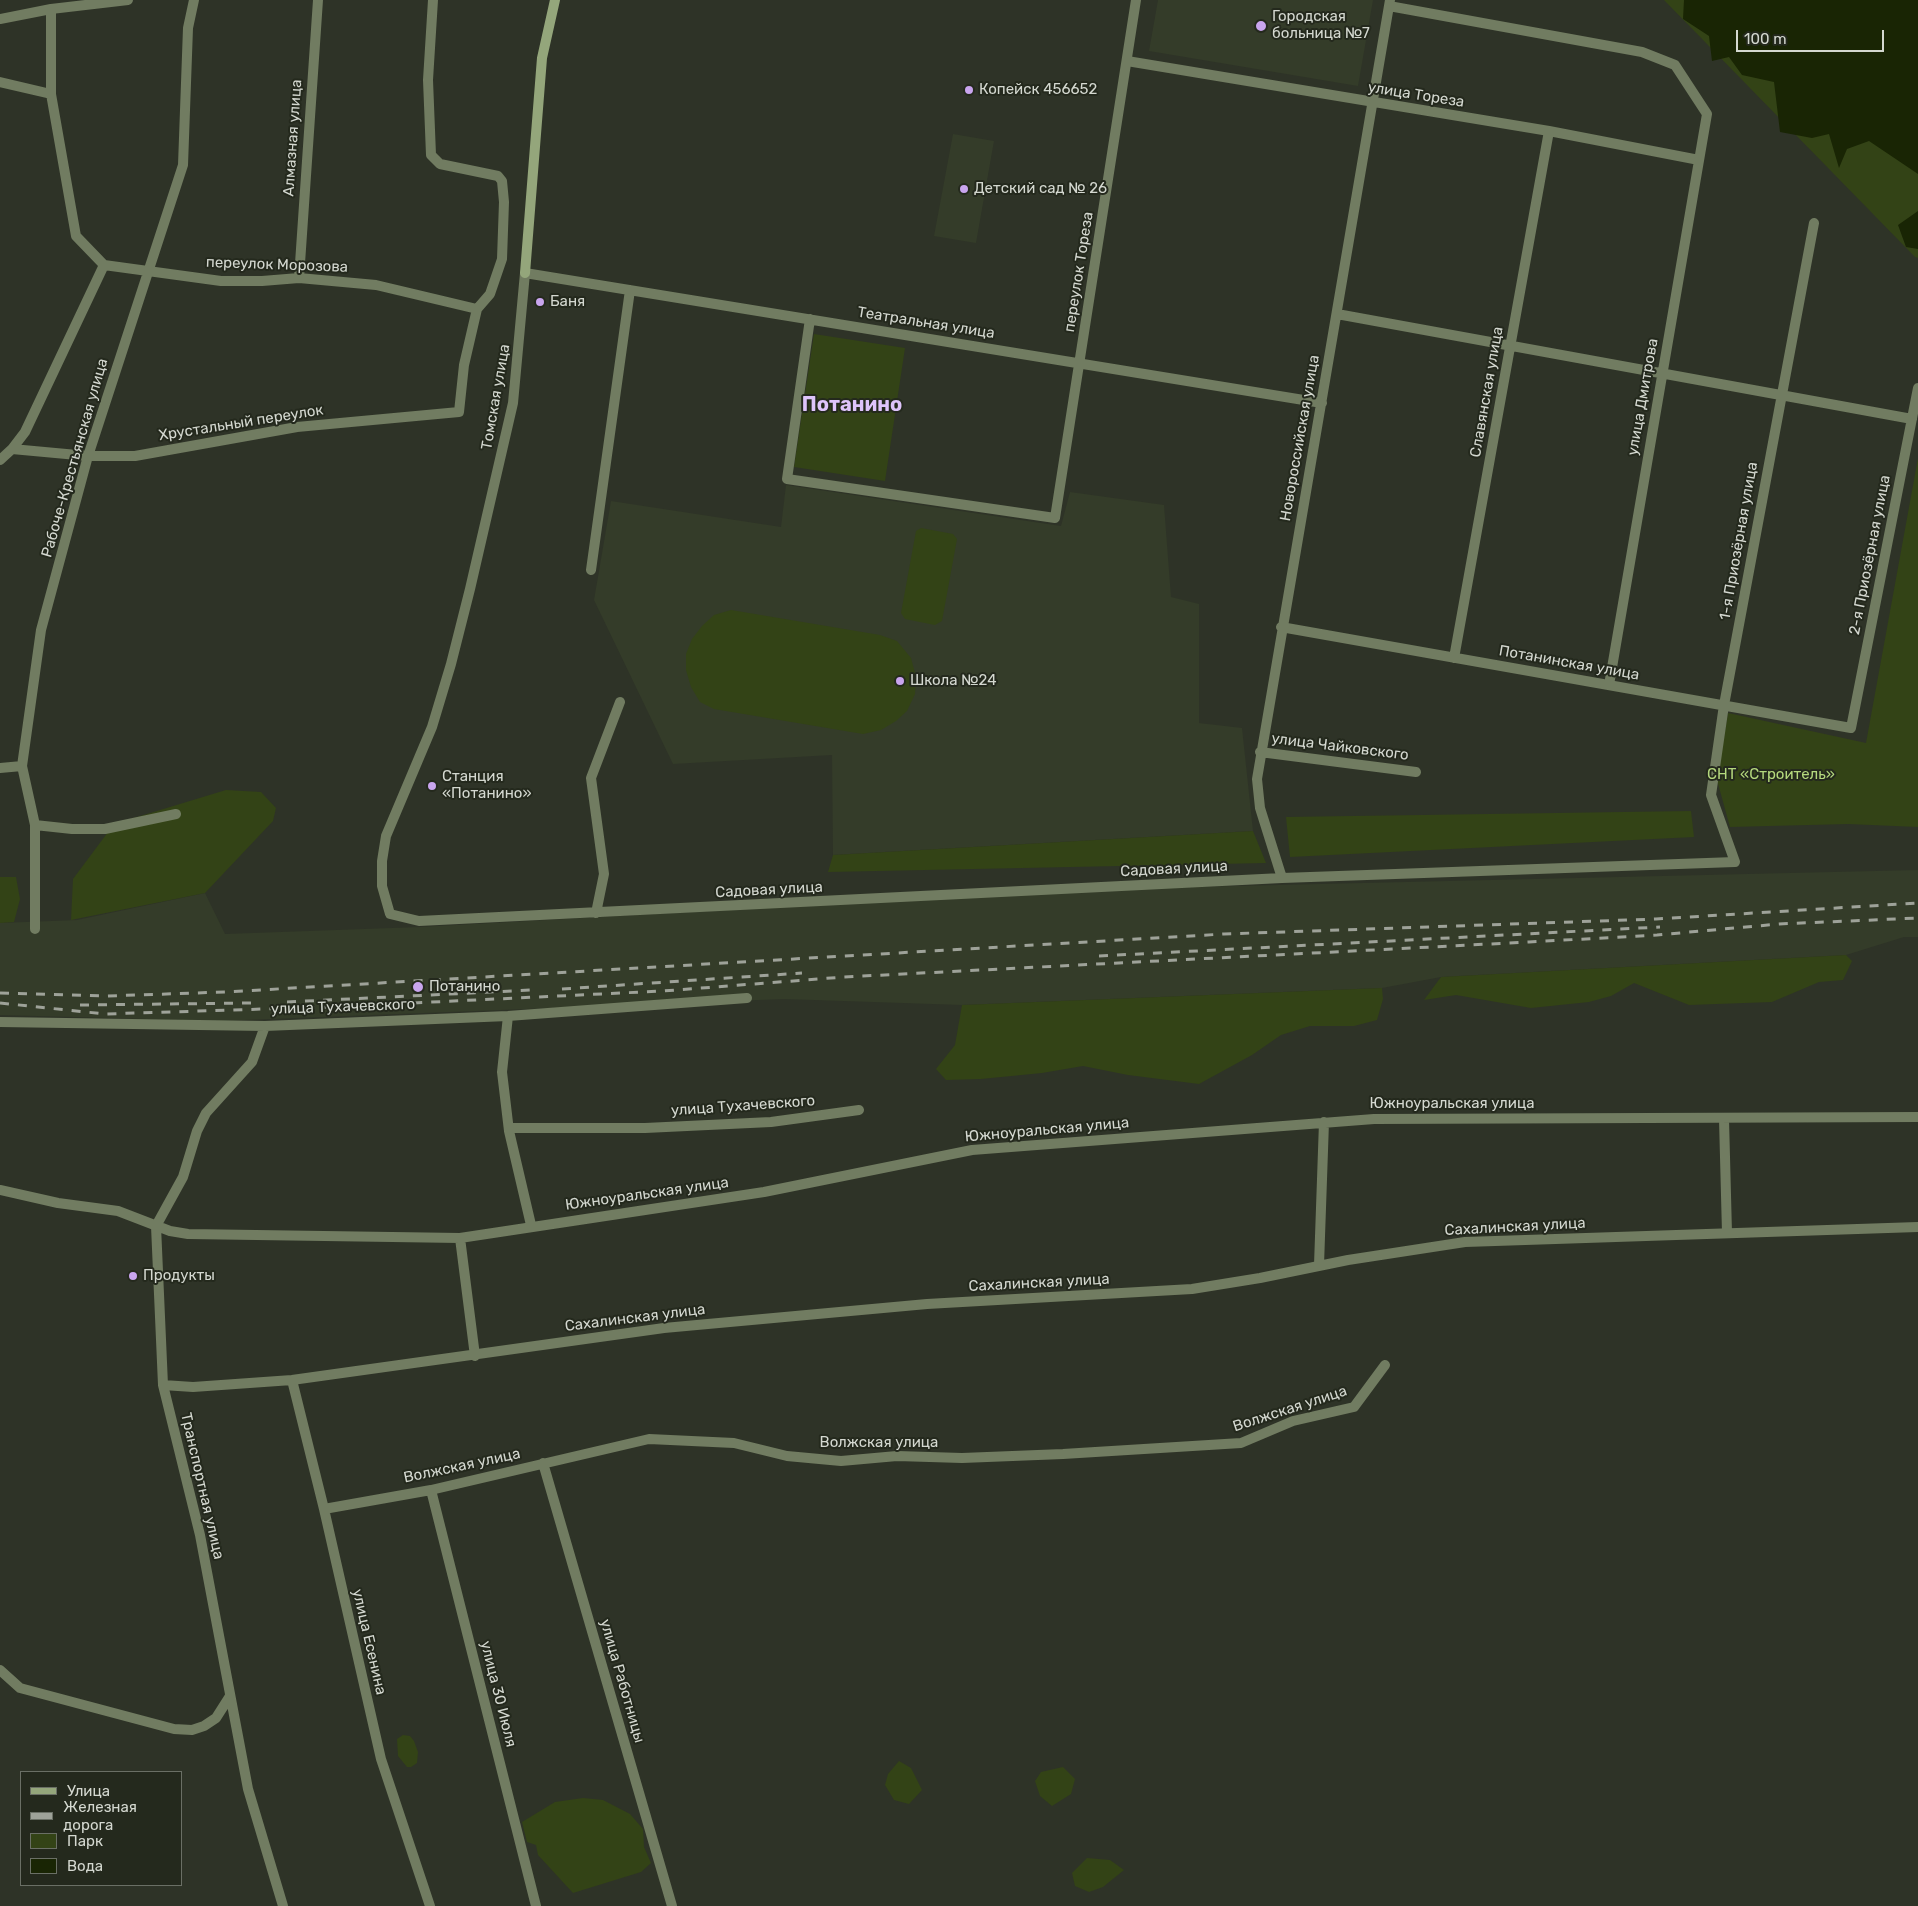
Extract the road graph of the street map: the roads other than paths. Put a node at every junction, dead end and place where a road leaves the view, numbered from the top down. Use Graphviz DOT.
graph roads {
  1 [pos="128,0"];
  2 [pos="194,0"];
  3 [pos="318,0"];
  4 [pos="432,0"];
  5 [pos="555,0"];
  6 [pos="1136,0"];
  7 [pos="1389,3"];
  8 [pos="51,9"];
  9 [pos="0,19"];
  10 [pos="1127,61"];
  11 [pos="0,82"];
  12 [pos="52,94"];
  13 [pos="1371,103"];
  14 [pos="1549,131"];
  15 [pos="1699,160"];
  16 [pos="1814,223"];
  17 [pos="104,265"];
  18 [pos="148,270"];
  19 [pos="525,273"];
  20 [pos="298,278"];
  21 [pos="630,290"];
  22 [pos="477,309"];
  23 [pos="1337,314"];
  24 [pos="810,320"];
  25 [pos="1510,345"];
  26 [pos="1080,363"];
  27 [pos="1662,373"];
  28 [pos="1918,388"];
  29 [pos="1781,395"];
  30 [pos="1322,403"];
  31 [pos="1912,419"];
  32 [pos="12,449"];
  33 [pos="88,456"];
  34 [pos="0,460"];
  35 [pos="591,570"];
  36 [pos="1281,627"];
  37 [pos="1454,658"];
  38 [pos="1609,685"];
  39 [pos="620,702"];
  40 [pos="1724,705"];
  41 [pos="1851,728"];
  42 [pos="1260,752"];
  43 [pos="22,766"];
  44 [pos="0,768"];
  45 [pos="1416,772"];
  46 [pos="407,788"];
  47 [pos="176,814"];
  48 [pos="35,825"];
  49 [pos="1735,862"];
  50 [pos="1282,878"];
  51 [pos="596,913"];
  52 [pos="35,929"];
  53 [pos="747,998"];
  54 [pos="508,1016"];
  55 [pos="0,1022"];
  56 [pos="265,1026"];
  57 [pos="859,1110"];
  58 [pos="1918,1117"];
  59 [pos="1724,1119"];
  60 [pos="1324,1122"];
  61 [pos="509,1128"];
  62 [pos="0,1190"];
  63 [pos="532,1225"];
  64 [pos="156,1226"];
  65 [pos="1918,1227"];
  66 [pos="1727,1233"];
  67 [pos="460,1238"];
  68 [pos="1319,1265"];
  69 [pos="475,1356"];
  70 [pos="1385,1365"];
  71 [pos="292,1380"];
  72 [pos="163,1385"];
  73 [pos="543,1463"];
  74 [pos="431,1490"];
  75 [pos="324,1509"];
  76 [pos="0,1670"];
  77 [pos="230,1696"];
  78 [pos="283,1906"];
  79 [pos="430,1906"];
  80 [pos="536,1906"];
  81 [pos="672,1906"];
  1 -- 8 [label="street"];
  2 -- 18 [label="street, Рабоче-Крестьянская улица"];
  3 -- 20 [label="street, Алмазная улица"];
  4 -- 22 [label="street"];
  5 -- 19 [label="street, Томская улица"];
  6 -- 10 [label="street, переулок Тореза"];
  7 -- 13 [label="street, Новороссийская улица"];
  7 -- 15 [label="street, улица Дмитрова"];
  8 -- 9 [label="street"];
  8 -- 12 [label="street"];
  10 -- 13 [label="street, улица Тореза"];
  10 -- 26 [label="street, переулок Тореза"];
  11 -- 12 [label="street"];
  12 -- 17 [label="street"];
  13 -- 14 [label="street, улица Тореза"];
  13 -- 23 [label="street, Новороссийская улица"];
  14 -- 15 [label="street, улица Тореза"];
  14 -- 25 [label="street, Славянская улица"];
  15 -- 27 [label="street, улица Дмитрова"];
  16 -- 29 [label="street, 1-я Приозёрная улица"];
  17 -- 18 [label="street, переулок Морозова"];
  17 -- 32 [label="street"];
  18 -- 20 [label="street, переулок Морозова"];
  18 -- 33 [label="street, Рабоче-Крестьянская улица"];
  19 -- 21 [label="street, Театральная улица"];
  19 -- 46 [label="street, Томская улица"];
  20 -- 22 [label="street, переулок Морозова"];
  21 -- 24 [label="street, Театральная улица"];
  21 -- 35 [label="street"];
  22 -- 33 [label="street, Хрустальный переулок"];
  23 -- 25 [label="street"];
  23 -- 30 [label="street, Новороссийская улица"];
  24 -- 26 [label="street, Театральная улица"];
  24 -- 26 [label="street, переулок Тореза"];
  25 -- 27 [label="street"];
  25 -- 37 [label="street, Славянская улица"];
  26 -- 30 [label="street, Театральная улица"];
  27 -- 29 [label="street"];
  27 -- 38 [label="street, улица Дмитрова"];
  28 -- 31 [label="street, 2-я Приозёрная улица"];
  29 -- 31 [label="street"];
  29 -- 40 [label="street, 1-я Приозёрная улица"];
  30 -- 36 [label="street, Новороссийская улица"];
  31 -- 41 [label="street, 2-я Приозёрная улица"];
  32 -- 33 [label="street, Хрустальный переулок"];
  32 -- 34 [label="street"];
  33 -- 43 [label="street, Рабоче-Крестьянская улица"];
  36 -- 37 [label="street, Потанинская улица"];
  36 -- 42 [label="street, Новороссийская улица"];
  37 -- 38 [label="street, Потанинская улица"];
  38 -- 40 [label="street, Потанинская улица"];
  39 -- 51 [label="street"];
  40 -- 41 [label="street, Потанинская улица"];
  40 -- 49 [label="street, 1-я Приозёрная улица"];
  42 -- 45 [label="street, улица Чайковского"];
  42 -- 50 [label="street, Новороссийская улица"];
  43 -- 44 [label="street"];
  43 -- 48 [label="street, Рабоче-Крестьянская улица"];
  46 -- 51 [label="street, Садовая улица"];
  47 -- 48 [label="street"];
  48 -- 52 [label="street, Рабоче-Крестьянская улица"];
  49 -- 50 [label="street, Садовая улица"];
  50 -- 51 [label="street, Садовая улица"];
  53 -- 54 [label="street, улица Тухачевского"];
  54 -- 56 [label="street, улица Тухачевского"];
  54 -- 61 [label="street"];
  55 -- 56 [label="street, улица Тухачевского"];
  56 -- 64 [label="street"];
  57 -- 61 [label="street, улица Тухачевского"];
  58 -- 59 [label="street, Южноуральская улица"];
  59 -- 60 [label="street, Южноуральская улица"];
  59 -- 66 [label="street"];
  60 -- 63 [label="street, Южноуральская улица"];
  60 -- 68 [label="street"];
  61 -- 63 [label="street"];
  62 -- 64 [label="street"];
  63 -- 67 [label="street, Южноуральская улица"];
  64 -- 67 [label="street, Южноуральская улица"];
  64 -- 72 [label="street, Транспортная улица"];
  65 -- 66 [label="street, Сахалинская улица"];
  66 -- 68 [label="street, Сахалинская улица"];
  67 -- 69 [label="street"];
  68 -- 69 [label="street, Сахалинская улица"];
  69 -- 71 [label="street, Сахалинская улица"];
  70 -- 73 [label="street, Волжская улица"];
  71 -- 72 [label="street, Сахалинская улица"];
  71 -- 75 [label="street, улица Есенина"];
  72 -- 77 [label="street, Транспортная улица"];
  73 -- 74 [label="street, Волжская улица"];
  73 -- 81 [label="street, улица Работницы"];
  74 -- 75 [label="street, Волжская улица"];
  74 -- 80 [label="street, улица 30 Июля"];
  75 -- 79 [label="street, улица Есенина"];
  76 -- 77 [label="street"];
  77 -- 78 [label="street, Транспортная улица"];
}
